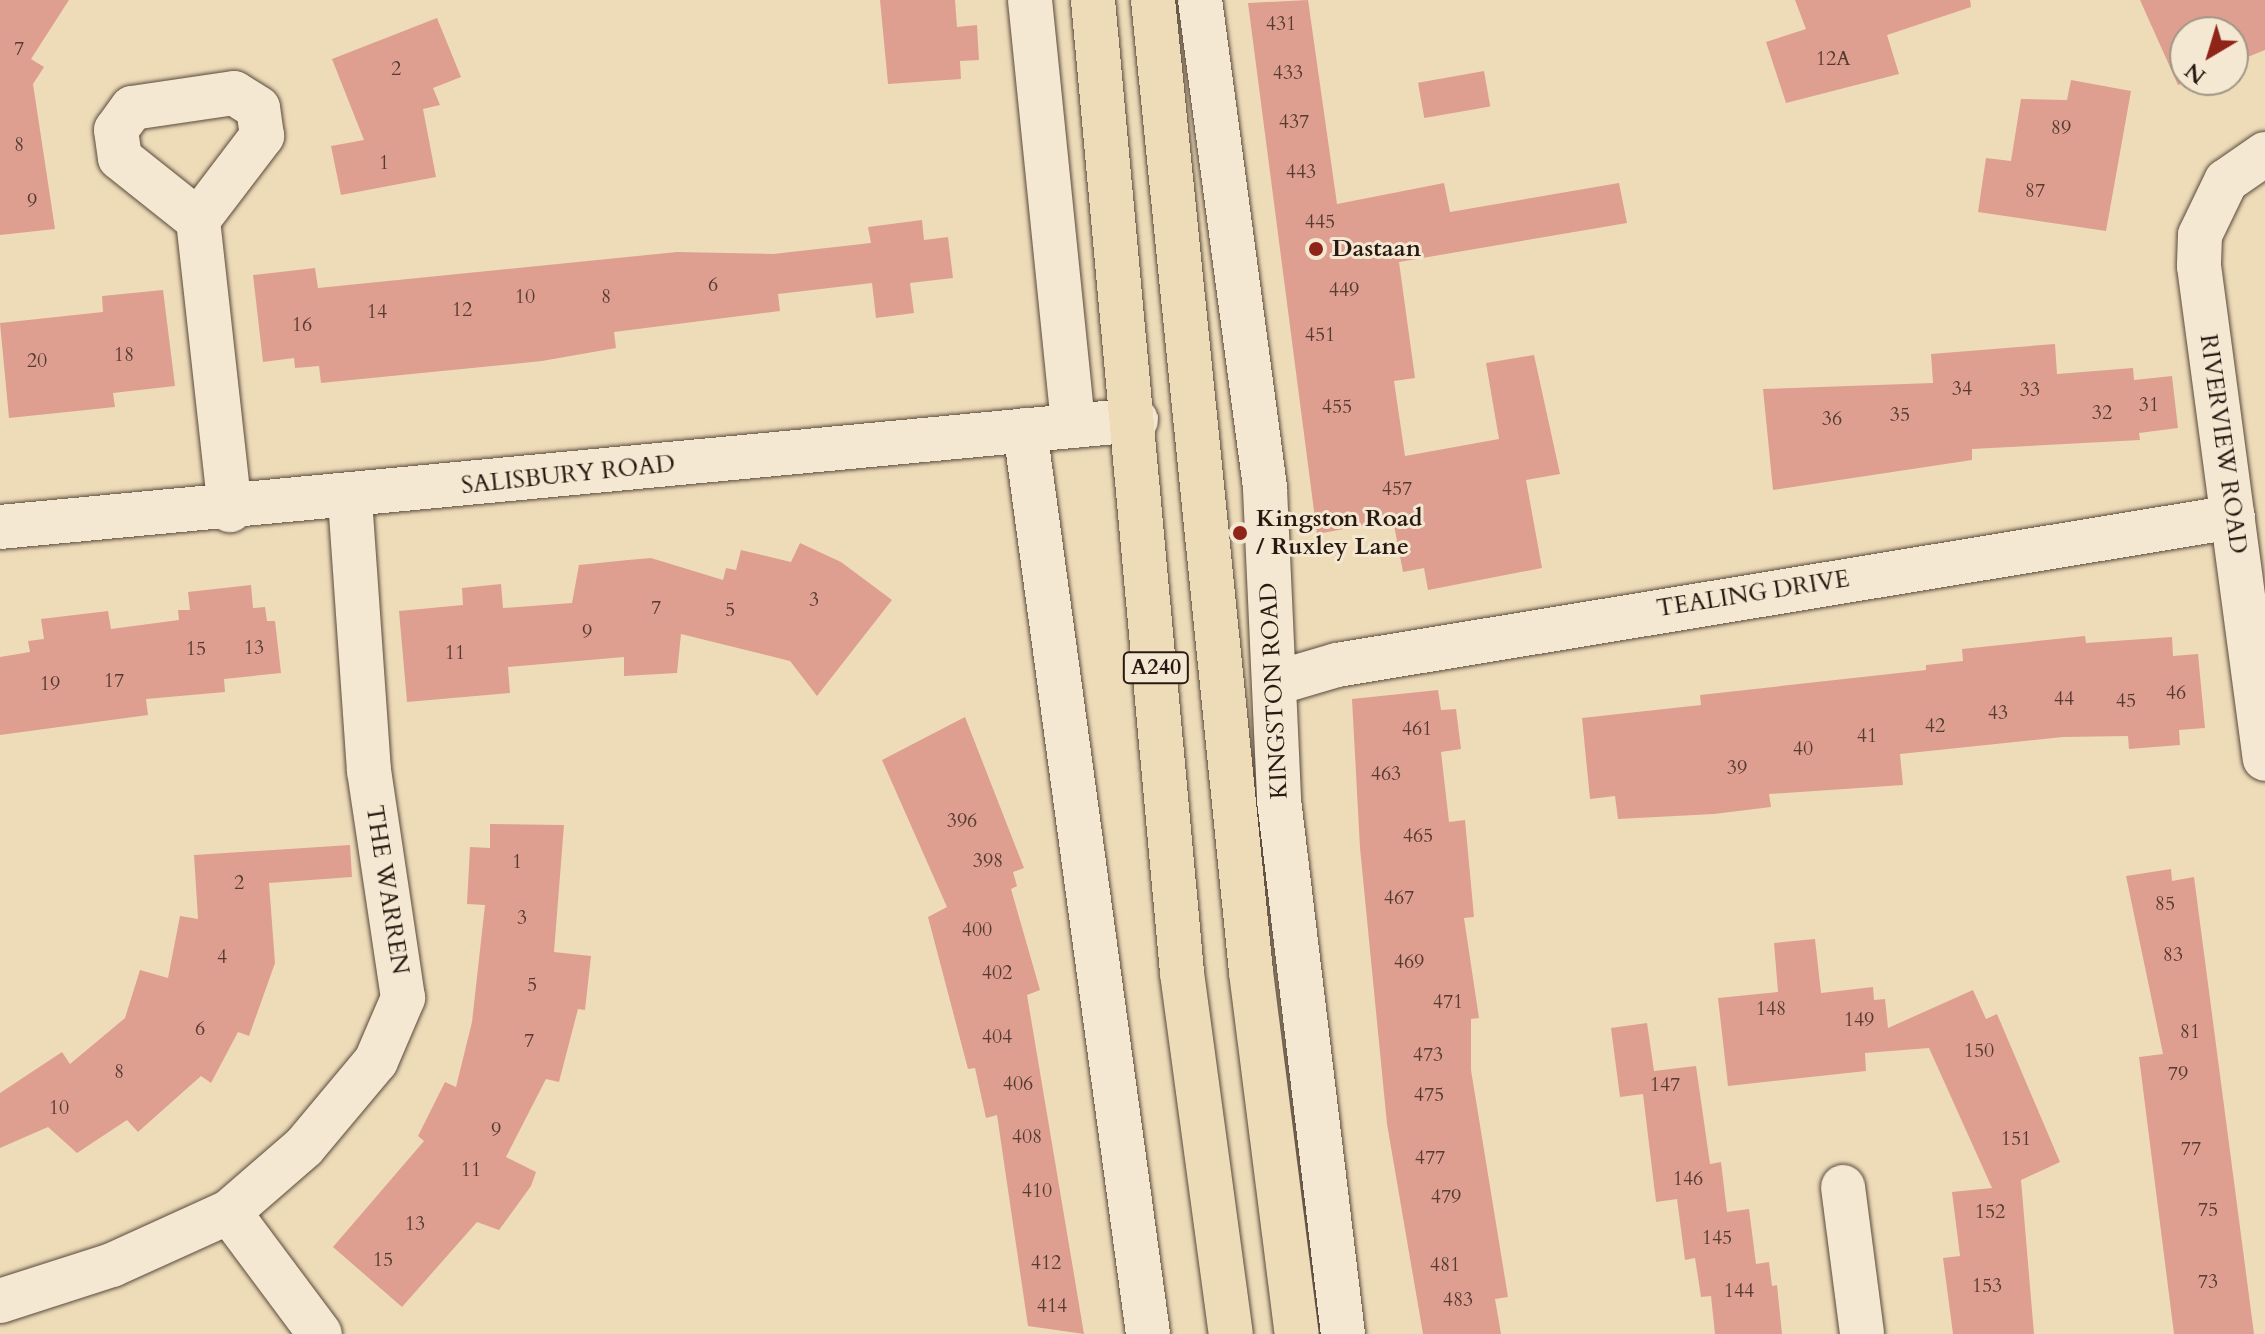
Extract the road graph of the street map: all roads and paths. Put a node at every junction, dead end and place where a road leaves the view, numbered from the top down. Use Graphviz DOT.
graph roads {
  1 [pos="1030,0"];
  2 [pos="1093,0"];
  3 [pos="1200,0"];
  4 [pos="1159,10"];
  5 [pos="2265,154"];
  6 [pos="198,220"];
  7 [pos="1136,420"];
  8 [pos="1073,426"];
  9 [pos="1025,430"];
  10 [pos="350,497"];
  11 [pos="230,510"];
  12 [pos="2233,517"];
  13 [pos="0,527"];
  14 [pos="1276,683"];
  15 [pos="2265,759"];
  16 [pos="1843,1187"];
  17 [pos="229,1212"];
  18 [pos="0,1301"];
  19 [pos="320,1334"];
  20 [pos="1148,1334"];
  21 [pos="1231,1334"];
  22 [pos="1297,1334"];
  23 [pos="1343,1334"];
  24 [pos="1862,1334"];
  1 -- 8 [label="street"];
  2 -- 7 [label="highway, A240"];
  3 -- 14 [label="street, KINGSTON ROAD"];
  4 -- 22 [label="highway, KINGSTON ROAD / A240"];
  5 -- 12 [label="street, RIVERVIEW ROAD"];
  6 -- 11 [label="street"];
  7 -- 8 [label="street, SALISBURY ROAD"];
  7 -- 21 [label="highway, A240"];
  8 -- 9 [label="street, SALISBURY ROAD"];
  9 -- 10 [label="street, SALISBURY ROAD"];
  9 -- 20 [label="street"];
  10 -- 11 [label="street, SALISBURY ROAD"];
  10 -- 17 [label="street, THE WARREN"];
  11 -- 13 [label="street, SALISBURY ROAD"];
  12 -- 14 [label="street, TEALING DRIVE"];
  12 -- 15 [label="street, RIVERVIEW ROAD"];
  14 -- 23 [label="street, KINGSTON ROAD"];
  16 -- 24 [label="street"];
  17 -- 18 [label="street, THE WARREN"];
  17 -- 19 [label="street"];
}
